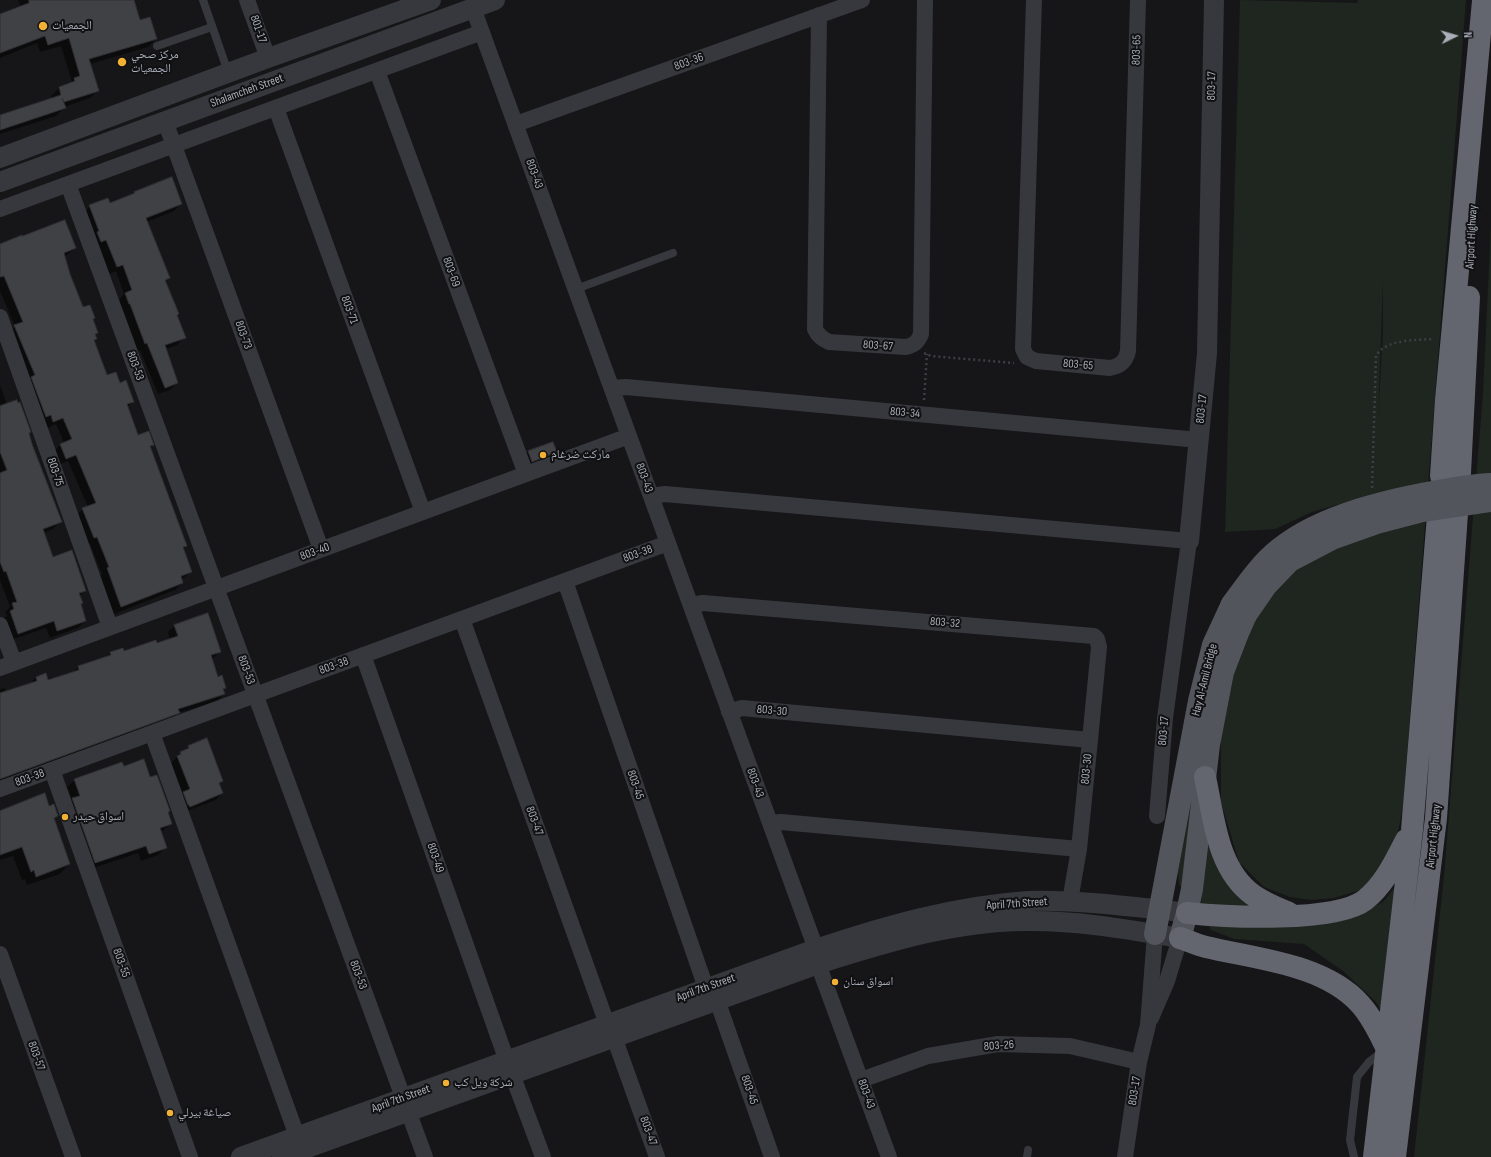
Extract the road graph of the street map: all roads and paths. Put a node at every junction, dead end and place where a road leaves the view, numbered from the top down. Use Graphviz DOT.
graph roads {
  1 [pos="203,0"];
  2 [pos="247,0"];
  3 [pos="431,0"];
  4 [pos="495,0"];
  5 [pos="862,0"];
  6 [pos="925,0"];
  7 [pos="1034,0"];
  8 [pos="1138,0"];
  9 [pos="1214,0"];
  10 [pos="1483,1"];
  11 [pos="473,8"];
  12 [pos="819,15"];
  13 [pos="212,27"];
  14 [pos="482,32"];
  15 [pos="157,46"];
  16 [pos="268,58"];
  17 [pos="377,71"];
  18 [pos="228,73"];
  19 [pos="276,108"];
  20 [pos="165,121"];
  21 [pos="516,124"];
  22 [pos="174,145"];
  23 [pos="0,158"];
  24 [pos="0,182"];
  25 [pos="68,184"];
  26 [pos="0,209"];
  27 [pos="673,253"];
  28 [pos="576,289"];
  29 [pos="0,317"];
  30 [pos="1451,340"];
  31 [pos="921,349"];
  32 [pos="1027,357"];
  33 [pos="612,388"];
  34 [pos="923,415"];
  35 [pos="629,436"];
  36 [pos="1199,440"];
  37 [pos="526,474"];
  38 [pos="1491,484"];
  39 [pos="1372,492"];
  40 [pos="651,496"];
  41 [pos="1491,501"];
  42 [pos="423,512"];
  43 [pos="1189,541"];
  44 [pos="668,542"];
  45 [pos="320,550"];
  46 [pos="565,581"];
  47 [pos="216,588"];
  48 [pos="691,605"];
  49 [pos="1239,610"];
  50 [pos="462,619"];
  51 [pos="0,625"];
  52 [pos="110,627"];
  53 [pos="363,655"];
  54 [pos="7,665"];
  55 [pos="255,695"];
  56 [pos="729,712"];
  57 [pos="152,733"];
  58 [pos="1090,740"];
  59 [pos="52,770"];
  60 [pos="1205,777"];
  61 [pos="0,789"];
  62 [pos="1157,816"];
  63 [pos="770,823"];
  64 [pos="1412,830"];
  65 [pos="1079,849"];
  66 [pos="1070,901"];
  67 [pos="1160,909"];
  68 [pos="1187,913"];
  69 [pos="1298,916"];
  70 [pos="1155,934"];
  71 [pos="1180,938"];
  72 [pos="0,954"];
  73 [pos="817,956"];
  74 [pos="711,994"];
  75 [pos="1148,1025"];
  76 [pos="611,1031"];
  77 [pos="1387,1048"];
  78 [pos="1140,1062"];
  79 [pos="509,1067"];
  80 [pos="861,1080"];
  81 [pos="406,1105"];
  82 [pos="302,1148"];
  83 [pos="73,1157"];
  84 [pos="190,1157"];
  85 [pos="241,1157"];
  86 [pos="282,1157"];
  87 [pos="425,1157"];
  88 [pos="543,1157"];
  89 [pos="657,1157"];
  90 [pos="772,1157"];
  91 [pos="889,1157"];
  92 [pos="1125,1157"];
  93 [pos="1354,1157"];
  94 [pos="1374,1157"];
  95 [pos="1395,1157"];
  1 -- 13 [label="lane"];
  2 -- 16 [label="street, 801-17"];
  3 -- 16 [label="street, Shalamcheh Street"];
  4 -- 11 [label="street, Shalamcheh Street"];
  5 -- 12 [label="street, 803-36"];
  6 -- 31 [label="street"];
  7 -- 32 [label="street"];
  8 -- 32 [label="street, 803-65"];
  9 -- 36 [label="street, 803-17"];
  10 -- 30 [label="highway"];
  10 -- 30 [label="highway, Airport Highway"];
  11 -- 14 [label="street, 803-43"];
  11 -- 20 [label="street, Shalamcheh Street"];
  12 -- 21 [label="street, 803-36"];
  12 -- 31 [label="street, 803-67"];
  13 -- 15 [label="lane"];
  13 -- 18 [label="lane"];
  14 -- 17 [label="street"];
  14 -- 21 [label="street, 803-43"];
  16 -- 18 [label="street, Shalamcheh Street"];
  17 -- 19 [label="street"];
  17 -- 37 [label="street, 803-69"];
  18 -- 23 [label="street, Shalamcheh Street"];
  19 -- 22 [label="street"];
  19 -- 42 [label="street, 803-71"];
  20 -- 22 [label="street, 803-73"];
  20 -- 24 [label="street, Shalamcheh Street"];
  21 -- 28 [label="street, 803-43"];
  22 -- 25 [label="street"];
  22 -- 45 [label="street, 803-73"];
  25 -- 26 [label="street"];
  25 -- 47 [label="street, 803-53"];
  27 -- 28 [label="lane"];
  28 -- 33 [label="street, 803-43"];
  29 -- 52 [label="street, 803-75"];
  30 -- 39 [label="path"];
  31 -- 32 [label="path"];
  31 -- 34 [label="path"];
  33 -- 34 [label="street, 803-34"];
  33 -- 35 [label="street, 803-43"];
  34 -- 36 [label="street, 803-34"];
  35 -- 37 [label="street, 803-40"];
  35 -- 40 [label="street, 803-43"];
  36 -- 43 [label="street, 803-17"];
  37 -- 42 [label="street, 803-40"];
  38 -- 49 [label="main road, Hay Al-Amil Bridge, bridge"];
  40 -- 43 [label="street"];
  40 -- 44 [label="street, 803-43"];
  41 -- 49 [label="main road, Hay Al-Amil Bridge, bridge"];
  42 -- 45 [label="street, 803-40"];
  43 -- 62 [label="street, 803-17"];
  44 -- 46 [label="street, 803-38"];
  44 -- 48 [label="street, 803-43"];
  45 -- 47 [label="street, 803-40"];
  46 -- 50 [label="street, 803-38"];
  46 -- 74 [label="street, 803-45"];
  47 -- 52 [label="street, 803-40"];
  47 -- 55 [label="street, 803-53"];
  48 -- 56 [label="street, 803-43"];
  48 -- 58 [label="street, 803-32"];
  49 -- 60 [label="main road, Hay Al-Amil Bridge"];
  49 -- 67 [label="main road, Hay Al-Amil Bridge"];
  50 -- 53 [label="street, 803-38"];
  50 -- 76 [label="street, 803-47"];
  51 -- 54 [label="street"];
  52 -- 54 [label="street, 803-40"];
  53 -- 55 [label="street, 803-38"];
  53 -- 79 [label="street, 803-49"];
  55 -- 57 [label="street, 803-38"];
  55 -- 81 [label="street, 803-53"];
  56 -- 58 [label="street, 803-30"];
  56 -- 63 [label="street, 803-43"];
  57 -- 59 [label="street, 803-38"];
  57 -- 82 [label="street"];
  58 -- 65 [label="street, 803-30"];
  59 -- 61 [label="street, 803-38"];
  59 -- 84 [label="street, 803-55"];
  60 -- 68 [label="main road, Hay Al-Amil Bridge"];
  60 -- 69 [label="highway"];
  63 -- 65 [label="street"];
  63 -- 73 [label="street, 803-43"];
  64 -- 69 [label="highway"];
  64 -- 77 [label="highway"];
  64 -- 95 [label="highway, Airport Highway"];
  65 -- 66 [label="street, 803-30"];
  66 -- 67 [label="street, April 7th Street"];
  66 -- 73 [label="street, April 7th Street"];
  67 -- 68 [label="street, April 7th Street"];
  67 -- 70 [label="main road, Hay Al-Amil Bridge"];
  68 -- 69 [label="highway"];
  68 -- 71 [label="main road, Hay Al-Amil Bridge"];
  70 -- 71 [label="street, April 7th Street"];
  70 -- 73 [label="street, April 7th Street"];
  70 -- 75 [label="street, 803-17"];
  71 -- 75 [label="street, 803-17"];
  71 -- 77 [label="highway"];
  72 -- 83 [label="street, 803-57"];
  73 -- 74 [label="street, April 7th Street"];
  73 -- 80 [label="street, 803-43"];
  74 -- 76 [label="street, April 7th Street"];
  74 -- 90 [label="street, 803-45"];
  75 -- 78 [label="street, 803-17"];
  76 -- 79 [label="street, April 7th Street"];
  76 -- 89 [label="street, 803-47"];
  77 -- 93 [label="lane"];
  77 -- 94 [label="highway"];
  78 -- 80 [label="street, 803-26"];
  78 -- 92 [label="street, 803-17"];
  79 -- 81 [label="street, April 7th Street"];
  79 -- 88 [label="street, 803-49"];
  80 -- 91 [label="street, 803-43"];
  81 -- 82 [label="street, April 7th Street"];
  81 -- 87 [label="street, 803-53"];
  82 -- 85 [label="street, April 7th Street"];
  82 -- 86 [label="street, April 7th Street"];
}
